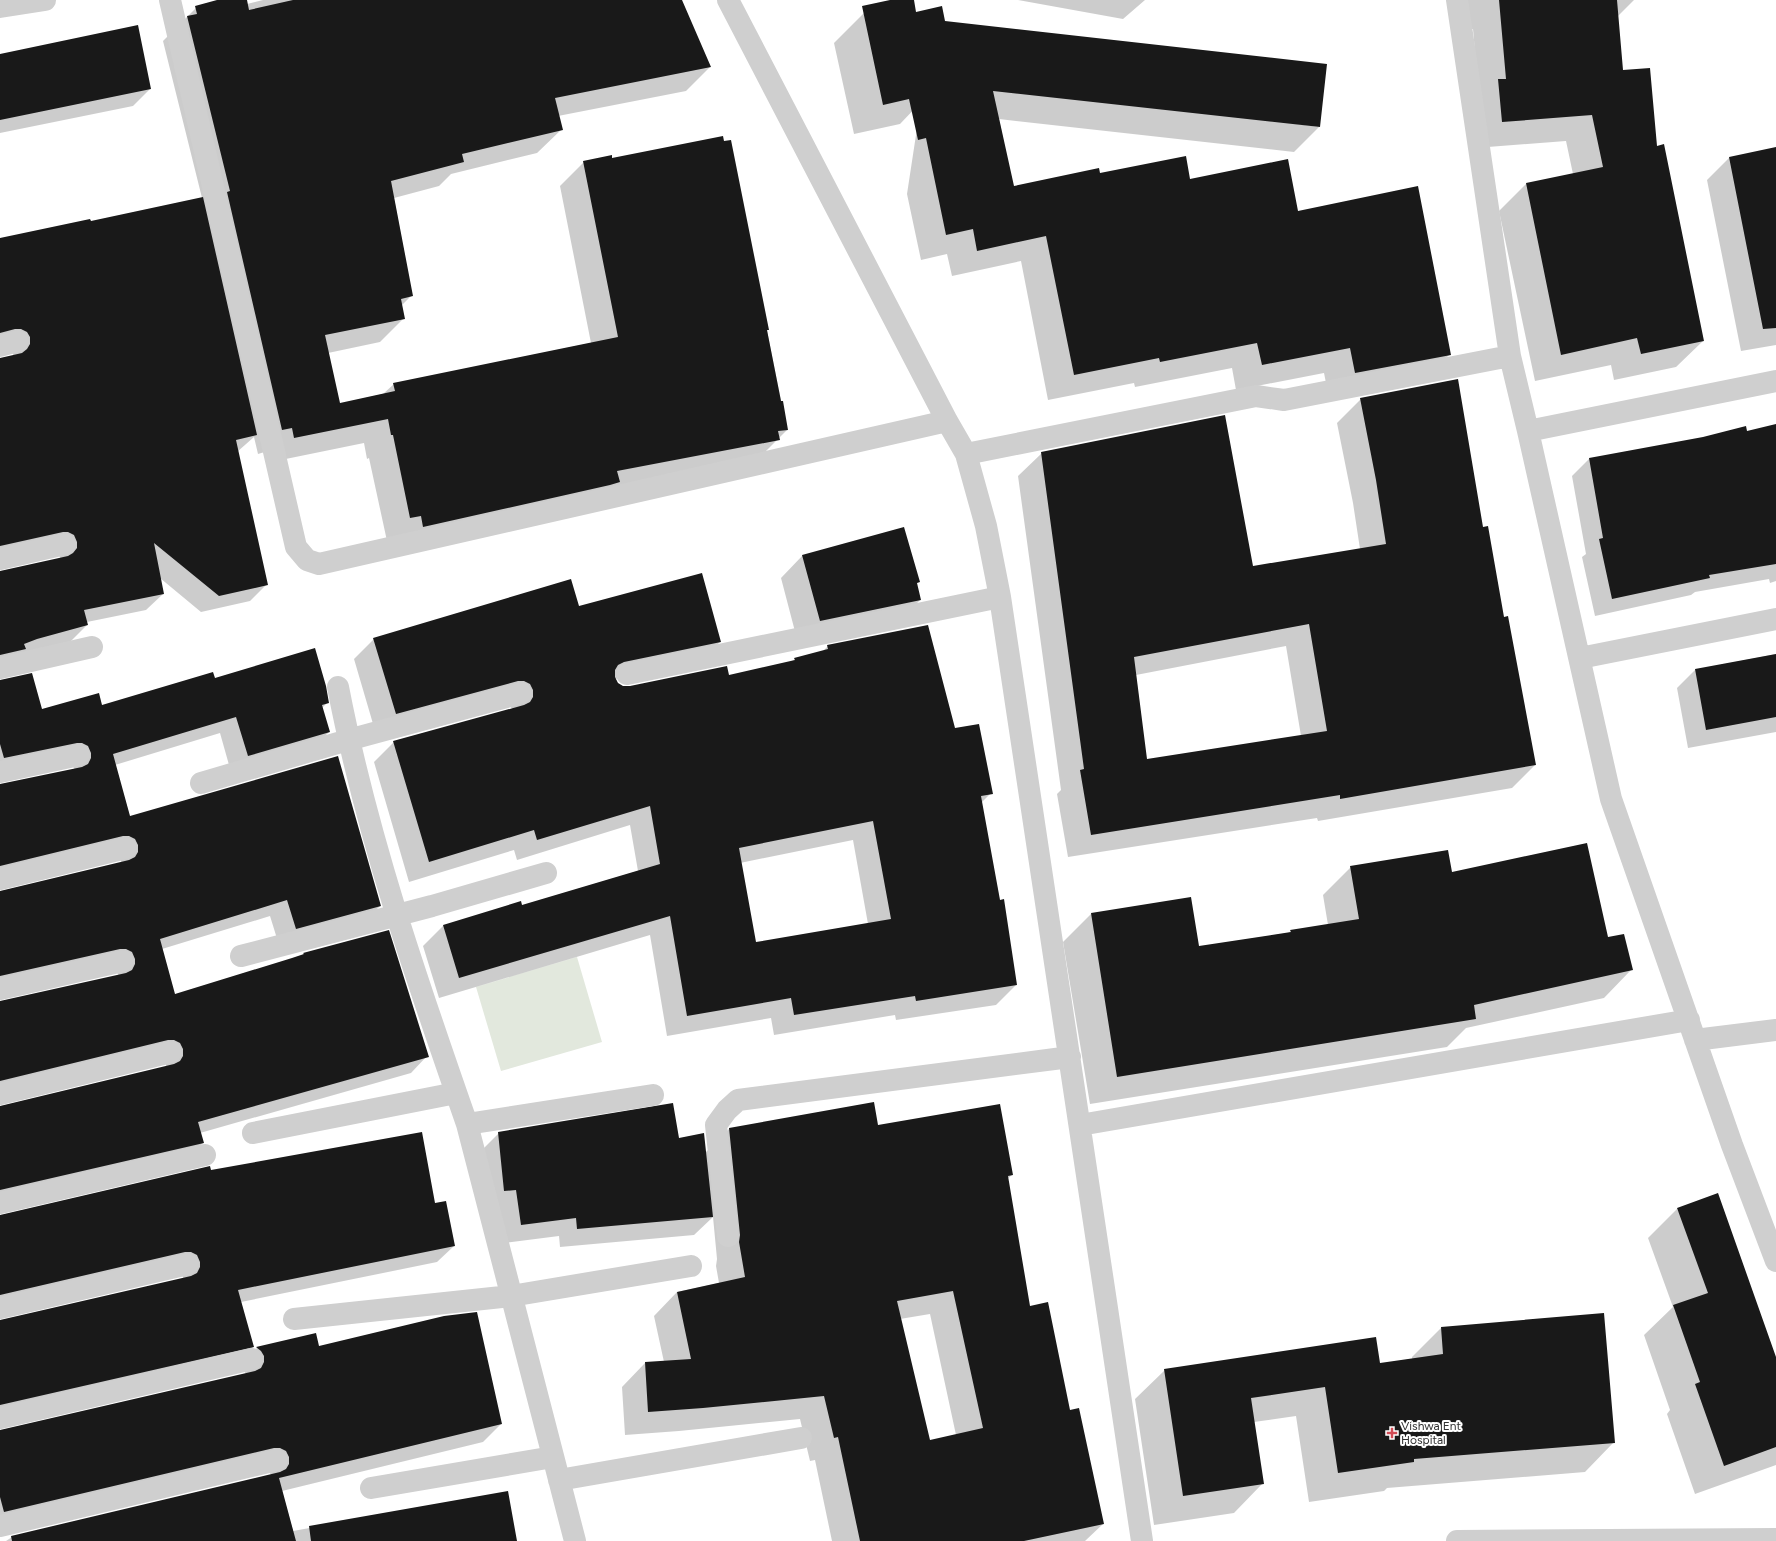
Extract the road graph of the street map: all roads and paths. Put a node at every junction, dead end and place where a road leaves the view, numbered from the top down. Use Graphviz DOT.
graph roads {
  1 [pos="45,0"];
  2 [pos="170,0"];
  3 [pos="728,0"];
  4 [pos="1457,0"];
  5 [pos="0,7"];
  6 [pos="1510,356"];
  7 [pos="1776,381"];
  8 [pos="947,421"];
  9 [pos="1528,431"];
  10 [pos="966,454"];
  11 [pos="65,544"];
  12 [pos="0,559"];
  13 [pos="1000,596"];
  14 [pos="1776,619"];
  15 [pos="92,647"];
  16 [pos="1580,658"];
  17 [pos="0,668"];
  18 [pos="627,674"];
  19 [pos="338,688"];
  20 [pos="521,693"];
  21 [pos="348,740"];
  22 [pos="80,754"];
  23 [pos="0,772"];
  24 [pos="201,783"];
  25 [pos="126,848"];
  26 [pos="546,873"];
  27 [pos="0,878"];
  28 [pos="396,914"];
  29 [pos="241,956"];
  30 [pos="123,961"];
  31 [pos="0,989"];
  32 [pos="1689,1020"];
  33 [pos="1776,1030"];
  34 [pos="1695,1040"];
  35 [pos="171,1052"];
  36 [pos="1070,1057"];
  37 [pos="456,1093"];
  38 [pos="0,1094"];
  39 [pos="652,1095"];
  40 [pos="467,1124"];
  41 [pos="1080,1125"];
  42 [pos="253,1133"];
  43 [pos="205,1155"];
  44 [pos="0,1204"];
  45 [pos="728,1236"];
  46 [pos="1776,1261"];
  47 [pos="188,1264"];
  48 [pos="691,1266"];
  49 [pos="511,1296"];
  50 [pos="0,1308"];
  51 [pos="294,1319"];
  52 [pos="252,1359"];
  53 [pos="0,1418"];
  54 [pos="801,1438"];
  55 [pos="553,1457"];
  56 [pos="277,1460"];
  57 [pos="559,1480"];
  58 [pos="371,1488"];
  59 [pos="0,1526"];
  60 [pos="1776,1539"];
  61 [pos="575,1541"];
  62 [pos="1142,1541"];
  63 [pos="1458,1541"];
  1 -- 5 [label="street"];
  2 -- 8 [label="street"];
  3 -- 8 [label="street"];
  4 -- 6 [label="street"];
  6 -- 9 [label="street"];
  6 -- 10 [label="street"];
  7 -- 9 [label="street"];
  8 -- 10 [label="street"];
  9 -- 16 [label="street"];
  10 -- 13 [label="street"];
  11 -- 12 [label="street"];
  13 -- 18 [label="street"];
  13 -- 36 [label="street"];
  14 -- 16 [label="street"];
  15 -- 17 [label="street"];
  16 -- 32 [label="street"];
  19 -- 21 [label="street"];
  20 -- 21 [label="street"];
  21 -- 24 [label="street"];
  21 -- 28 [label="street"];
  22 -- 23 [label="street"];
  25 -- 27 [label="street"];
  26 -- 28 [label="street"];
  28 -- 29 [label="street"];
  28 -- 37 [label="street"];
  30 -- 31 [label="street"];
  32 -- 34 [label="street"];
  32 -- 41 [label="street"];
  33 -- 34 [label="street"];
  34 -- 46 [label="street"];
  35 -- 38 [label="street"];
  36 -- 41 [label="street"];
  36 -- 45 [label="street"];
  37 -- 40 [label="street"];
  37 -- 42 [label="street"];
  39 -- 40 [label="street"];
  40 -- 49 [label="street"];
  41 -- 62 [label="street"];
  43 -- 44 [label="street"];
  47 -- 50 [label="street"];
  48 -- 49 [label="street"];
  49 -- 51 [label="street"];
  49 -- 55 [label="street"];
  52 -- 53 [label="street"];
  54 -- 57 [label="street"];
  55 -- 57 [label="street"];
  55 -- 58 [label="street"];
  56 -- 59 [label="street"];
  57 -- 61 [label="street"];
  60 -- 63 [label="street"];
}
